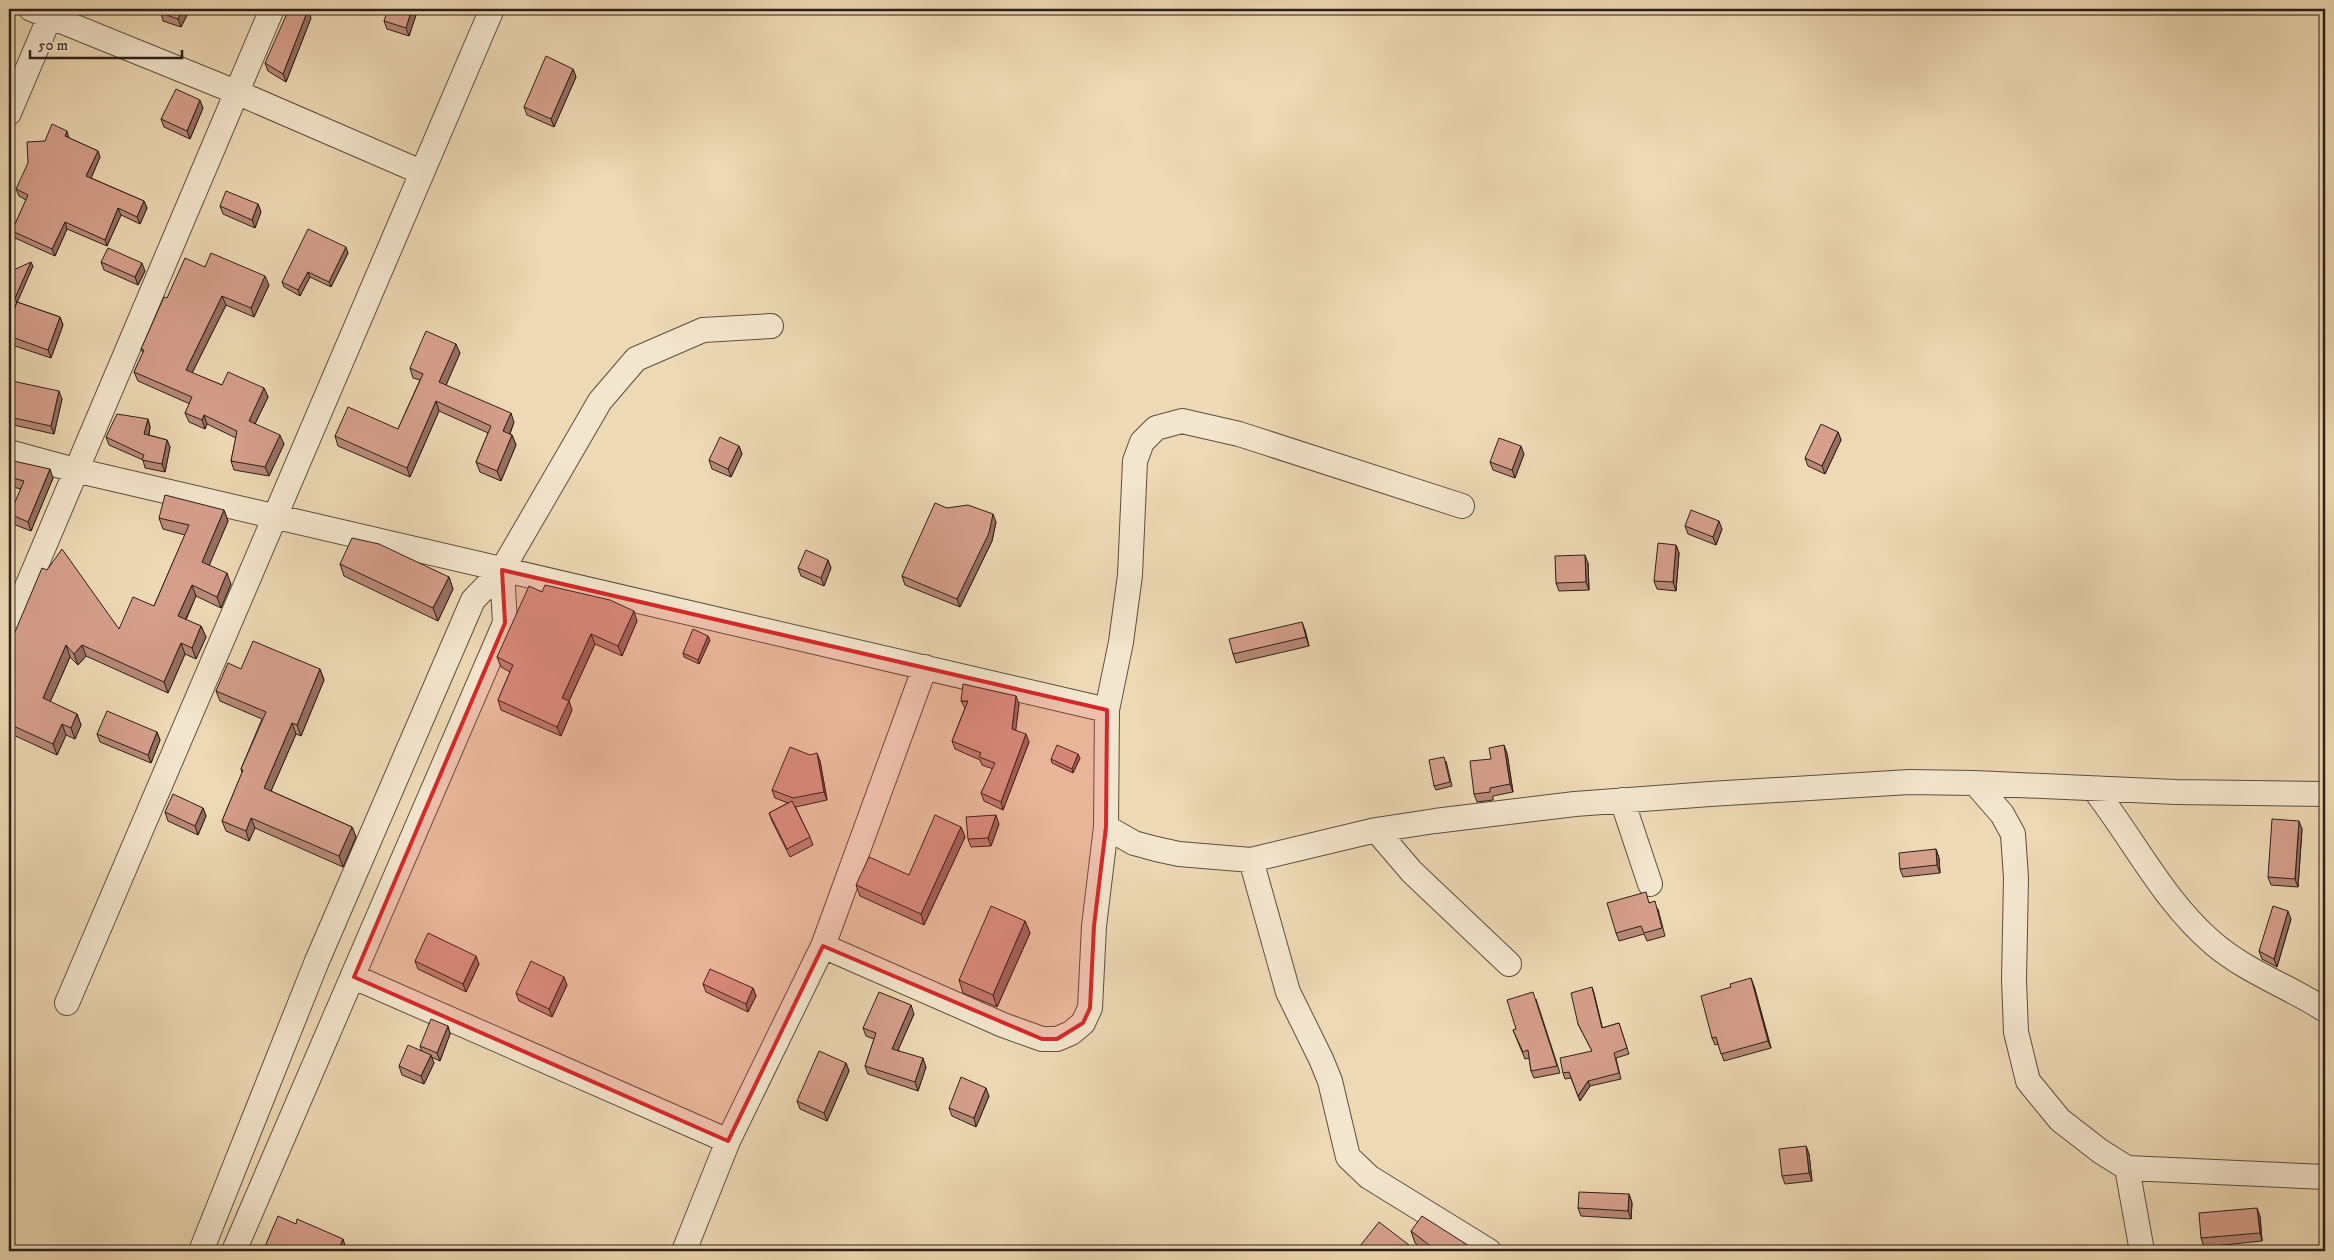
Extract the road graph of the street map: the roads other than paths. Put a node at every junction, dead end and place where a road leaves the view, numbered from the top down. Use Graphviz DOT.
graph roads {
  1 [pos="272,9"];
  2 [pos="492,9"];
  3 [pos="44,11"];
  4 [pos="236,92"];
  5 [pos="9,113"];
  6 [pos="421,172"];
  7 [pos="771,326"];
  8 [pos="9,452"];
  9 [pos="75,470"];
  10 [pos="1462,506"];
  11 [pos="276,516"];
  12 [pos="502,570"];
  13 [pos="9,629"];
  14 [pos="925,667"];
  15 [pos="1107,710"];
  16 [pos="1975,783"];
  17 [pos="2094,789"];
  18 [pos="2325,794"];
  19 [pos="1622,800"];
  20 [pos="1106,827"];
  21 [pos="1376,830"];
  22 [pos="1251,860"];
  23 [pos="1650,884"];
  24 [pos="823,946"];
  25 [pos="1509,964"];
  26 [pos="354,977"];
  27 [pos="67,1003"];
  28 [pos="2325,1010"];
  29 [pos="728,1142"];
  30 [pos="2127,1168"];
  31 [pos="2325,1177"];
  32 [pos="201,1251"];
  33 [pos="234,1251"];
  34 [pos="684,1251"];
  35 [pos="1489,1251"];
  36 [pos="2142,1251"];
  1 -- 4 [label="street"];
  2 -- 6 [label="street"];
  3 -- 4 [label="street"];
  3 -- 5 [label="street"];
  4 -- 6 [label="street"];
  4 -- 9 [label="street"];
  6 -- 11 [label="street"];
  7 -- 12 [label="street"];
  8 -- 9 [label="street"];
  9 -- 11 [label="street"];
  9 -- 13 [label="street"];
  10 -- 15 [label="street"];
  11 -- 12 [label="street"];
  11 -- 27 [label="street"];
  12 -- 14 [label="street"];
  12 -- 26 [label="street"];
  12 -- 32 [label="street"];
  14 -- 15 [label="street"];
  14 -- 24 [label="street"];
  15 -- 20 [label="street"];
  16 -- 17 [label="street"];
  16 -- 19 [label="street"];
  16 -- 30 [label="street"];
  17 -- 18 [label="street"];
  17 -- 28 [label="street"];
  19 -- 21 [label="street"];
  19 -- 23 [label="street"];
  20 -- 22 [label="street"];
  20 -- 24 [label="street"];
  21 -- 22 [label="street"];
  21 -- 25 [label="street"];
  22 -- 35 [label="street"];
  24 -- 29 [label="street"];
  26 -- 29 [label="street"];
  26 -- 33 [label="street"];
  29 -- 34 [label="street"];
  30 -- 31 [label="street"];
  30 -- 36 [label="street"];
}
